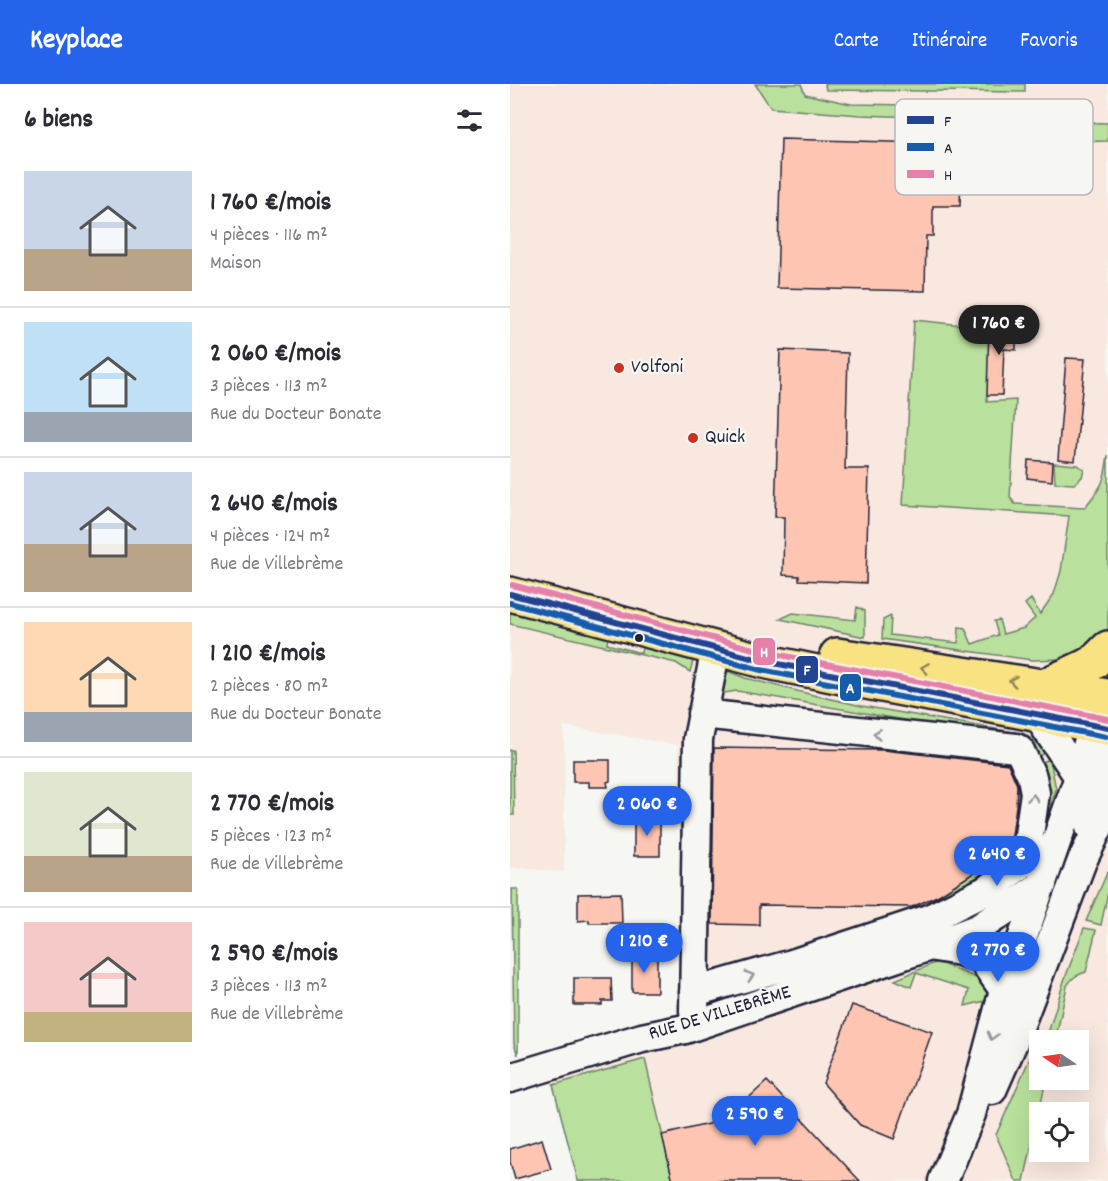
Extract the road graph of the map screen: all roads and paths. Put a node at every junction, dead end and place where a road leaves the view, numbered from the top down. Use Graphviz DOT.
graph roads {
  1 [pos="510,580"];
  2 [pos="510,594"];
  3 [pos="716,648"];
  4 [pos="1108,648"];
  5 [pos="1041,700"];
  6 [pos="1104,705"];
  7 [pos="702,714"];
  8 [pos="1108,756"];
  9 [pos="1079,777"];
  10 [pos="1108,808"];
  11 [pos="1082,861"];
  12 [pos="1042,885"];
  13 [pos="979,928"];
  14 [pos="929,946"];
  15 [pos="1027,953"];
  16 [pos="981,959"];
  17 [pos="1004,990"];
  18 [pos="694,992"];
  19 [pos="694,1026"];
  20 [pos="510,1078"];
  21 [pos="971,1114"];
  22 [pos="943,1181"];
  5 -- 1 [label="main road, one-way"];
  2 -- 3 [label="main road"];
  3 -- 5 [label="main road"];
  3 -- 7 [label="street"];
  4 -- 5 [label="main road"];
  5 -- 6 [label="main road"];
  5 -- 9 [label="street"];
  6 -- 9 [label="street"];
  7 -- 18 [label="street"];
  18 -- 7 [label="street, one-way"];
  8 -- 11 [label="street"];
  9 -- 12 [label="street"];
  10 -- 11 [label="street"];
  11 -- 15 [label="street"];
  12 -- 13 [label="street, RUE DE VILLEBRÈME"];
  12 -- 15 [label="street"];
  13 -- 14 [label="street, RUE DE VILLEBRÈME"];
  13 -- 15 [label="street"];
  14 -- 16 [label="street, RUE DE VILLEBRÈME"];
  14 -- 19 [label="street, RUE DE VILLEBRÈME"];
  15 -- 16 [label="street, RUE DE VILLEBRÈME"];
  15 -- 17 [label="street"];
  15 -- 21 [label="street"];
  16 -- 17 [label="street"];
  17 -- 21 [label="street, one-way"];
  18 -- 19 [label="street"];
  19 -- 20 [label="street, RUE DE VILLEBRÈME"];
  21 -- 22 [label="street"];
}
